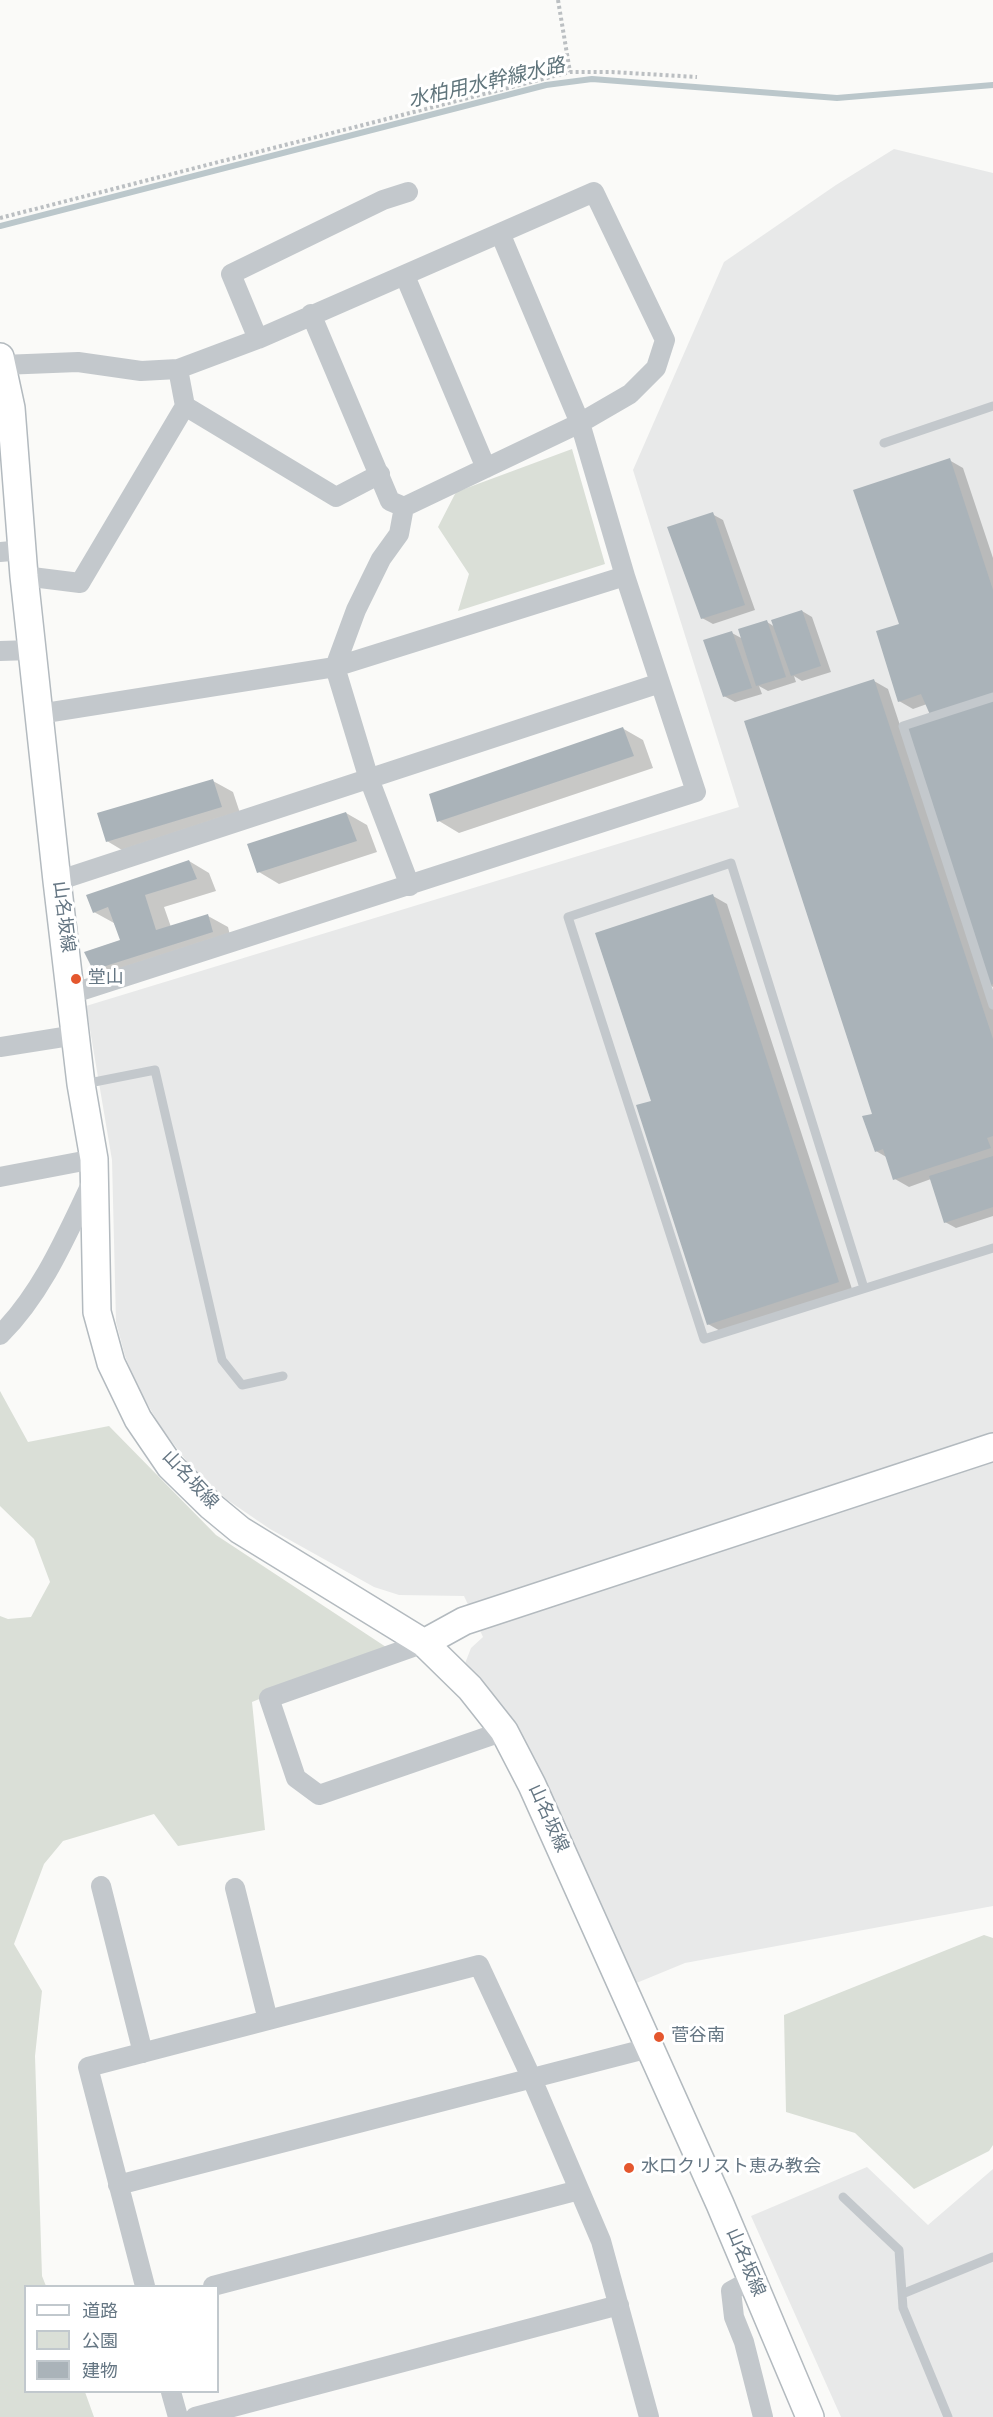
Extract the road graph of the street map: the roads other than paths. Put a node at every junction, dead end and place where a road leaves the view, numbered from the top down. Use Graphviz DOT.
graph roads {
  1 [pos="408,192"];
  2 [pos="500,233"];
  3 [pos="405,276"];
  4 [pos="312,314"];
  5 [pos="258,339"];
  6 [pos="1,361"];
  7 [pos="178,369"];
  8 [pos="185,406"];
  9 [pos="993,406"];
  10 [pos="6,410"];
  11 [pos="580,423"];
  12 [pos="884,443"];
  13 [pos="486,468"];
  14 [pos="380,474"];
  15 [pos="404,507"];
  16 [pos="16,560"];
  17 [pos="625,576"];
  18 [pos="32,650"];
  19 [pos="0,651"];
  20 [pos="335,667"];
  21 [pos="660,683"];
  22 [pos="993,696"];
  23 [pos="39,714"];
  24 [pos="368,776"];
  25 [pos="57,881"];
  26 [pos="410,886"];
  27 [pos="71,994"];
  28 [pos="993,1005"];
  29 [pos="76,1035"];
  30 [pos="0,1047"];
  31 [pos="81,1084"];
  32 [pos="94,1167"];
  33 [pos="0,1177"];
  34 [pos="993,1248"];
  35 [pos="864,1288"];
  36 [pos="0,1335"];
  37 [pos="283,1376"];
  38 [pos="993,1447"];
  39 [pos="424,1643"];
  40 [pos="504,1731"];
  41 [pos="101,1886"];
  42 [pos="235,1888"];
  43 [pos="268,2020"];
  44 [pos="649,2048"];
  45 [pos="143,2052"];
  46 [pos="532,2079"];
  47 [pos="118,2186"];
  48 [pos="579,2190"];
  49 [pos="843,2196"];
  50 [pos="993,2257"];
  51 [pos="751,2280"];
  52 [pos="145,2285"];
  53 [pos="217,2285"];
  54 [pos="902,2294"];
  55 [pos="619,2305"];
  56 [pos="172,2393"];
  57 [pos="178,2417"];
  58 [pos="195,2417"];
  59 [pos="649,2417"];
  60 [pos="763,2417"];
  61 [pos="810,2417"];
  62 [pos="948,2417"];
  1 -- 5 [label="street"];
  2 -- 3 [label="street"];
  2 -- 11 [label="street"];
  2 -- 11 [label="street"];
  3 -- 4 [label="street"];
  3 -- 13 [label="street"];
  4 -- 5 [label="street"];
  4 -- 14 [label="street"];
  5 -- 7 [label="street"];
  6 -- 7 [label="street"];
  6 -- 10 [label="main road, 山名坂線"];
  7 -- 8 [label="street"];
  8 -- 14 [label="street"];
  8 -- 16 [label="street"];
  9 -- 12 [label="lane"];
  10 -- 16 [label="main road, 山名坂線"];
  11 -- 13 [label="street"];
  11 -- 17 [label="street"];
  13 -- 15 [label="street"];
  14 -- 15 [label="street"];
  15 -- 20 [label="street"];
  16 -- 18 [label="main road, 山名坂線"];
  17 -- 20 [label="street"];
  17 -- 21 [label="street"];
  18 -- 19 [label="street"];
  18 -- 23 [label="main road, 山名坂線"];
  20 -- 23 [label="street"];
  20 -- 24 [label="street"];
  21 -- 24 [label="street"];
  21 -- 26 [label="street"];
  22 -- 28 [label="lane"];
  23 -- 25 [label="main road, 山名坂線"];
  24 -- 25 [label="street"];
  24 -- 26 [label="street"];
  25 -- 27 [label="main road, 山名坂線"];
  26 -- 27 [label="street"];
  27 -- 29 [label="main road, 山名坂線"];
  29 -- 30 [label="street"];
  29 -- 31 [label="main road, 山名坂線"];
  31 -- 32 [label="main road, 山名坂線"];
  31 -- 37 [label="lane"];
  32 -- 33 [label="street"];
  32 -- 36 [label="street"];
  32 -- 39 [label="main road, 山名坂線"];
  34 -- 35 [label="lane"];
  35 -- 35 [label="lane"];
  38 -- 39 [label="main road"];
  39 -- 40 [label="main road, 山名坂線"];
  39 -- 40 [label="street"];
  40 -- 44 [label="main road, 山名坂線"];
  41 -- 45 [label="street"];
  42 -- 43 [label="street"];
  43 -- 45 [label="street"];
  43 -- 46 [label="street"];
  44 -- 46 [label="street"];
  44 -- 51 [label="main road, 山名坂線"];
  45 -- 47 [label="street"];
  46 -- 47 [label="street"];
  46 -- 48 [label="street"];
  47 -- 52 [label="street"];
  48 -- 53 [label="street"];
  48 -- 55 [label="street"];
  49 -- 54 [label="lane"];
  50 -- 54 [label="lane"];
  51 -- 60 [label="street"];
  51 -- 61 [label="main road, 山名坂線"];
  54 -- 62 [label="lane"];
  55 -- 58 [label="street"];
  55 -- 59 [label="street"];
  56 -- 57 [label="street"];
}
